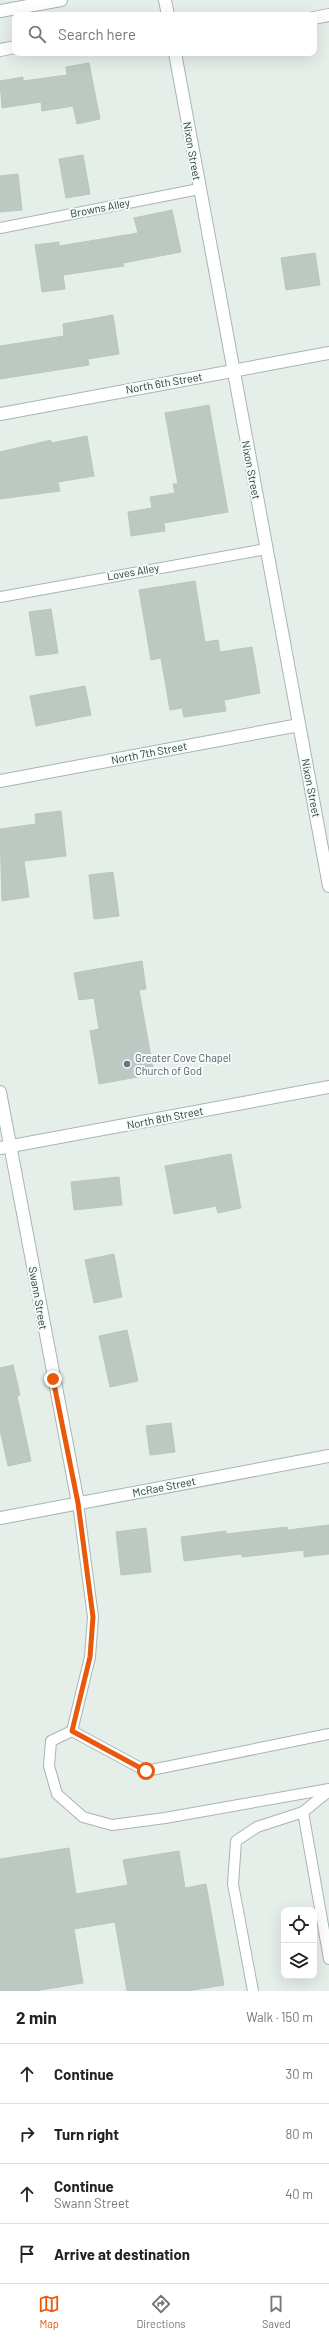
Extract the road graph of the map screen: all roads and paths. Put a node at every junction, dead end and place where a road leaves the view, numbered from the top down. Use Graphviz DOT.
graph roads {
  1 [pos="61,0"];
  2 [pos="165,0"];
  3 [pos="0,11"];
  4 [pos="167,12"];
  5 [pos="329,16"];
  6 [pos="317,18"];
  7 [pos="12,48"];
  8 [pos="0,50"];
  9 [pos="176,56"];
  10 [pos="199,189"];
  11 [pos="0,228"];
  12 [pos="329,353"];
  13 [pos="233,371"];
  14 [pos="0,414"];
  15 [pos="266,549"];
  16 [pos="0,597"];
  17 [pos="299,725"];
  18 [pos="0,781"];
  19 [pos="329,886"];
  20 [pos="329,1087"];
  21 [pos="0,1092"];
  22 [pos="5,1147"];
  23 [pos="329,1456"];
  24 [pos="78,1503"];
  25 [pos="0,1518"];
  26 [pos="72,1731"];
  27 [pos="329,1734"];
  28 [pos="329,1790"];
  29 [pos="304,1812"];
  30 [pos="329,1960"];
  31 [pos="253,1991"];
  1 -- 3 [label="street"];
  2 -- 4 [label="street"];
  5 -- 6 [label="street"];
  7 -- 8 [label="street"];
  9 -- 10 [label="street, Nixon Street"];
  10 -- 11 [label="lane, Browns Alley"];
  10 -- 13 [label="street, Nixon Street"];
  12 -- 13 [label="street, North 6th Street"];
  13 -- 14 [label="street, North 6th Street"];
  13 -- 15 [label="street, Nixon Street"];
  15 -- 16 [label="lane, Loves Alley"];
  15 -- 17 [label="street, Nixon Street"];
  17 -- 18 [label="street, North 7th Street"];
  17 -- 19 [label="street, Nixon Street"];
  20 -- 22 [label="street, North 8th Street"];
  21 -- 22 [label="street, Swann Street"];
  22 -- 24 [label="street, Swann Street"];
  23 -- 24 [label="street, McRae Street"];
  24 -- 25 [label="street, McRae Street"];
  24 -- 26 [label="lane"];
  26 -- 27 [label="lane"];
  26 -- 28 [label="lane"];
  28 -- 29 [label="lane"];
  29 -- 30 [label="lane"];
  29 -- 31 [label="lane"];
}
